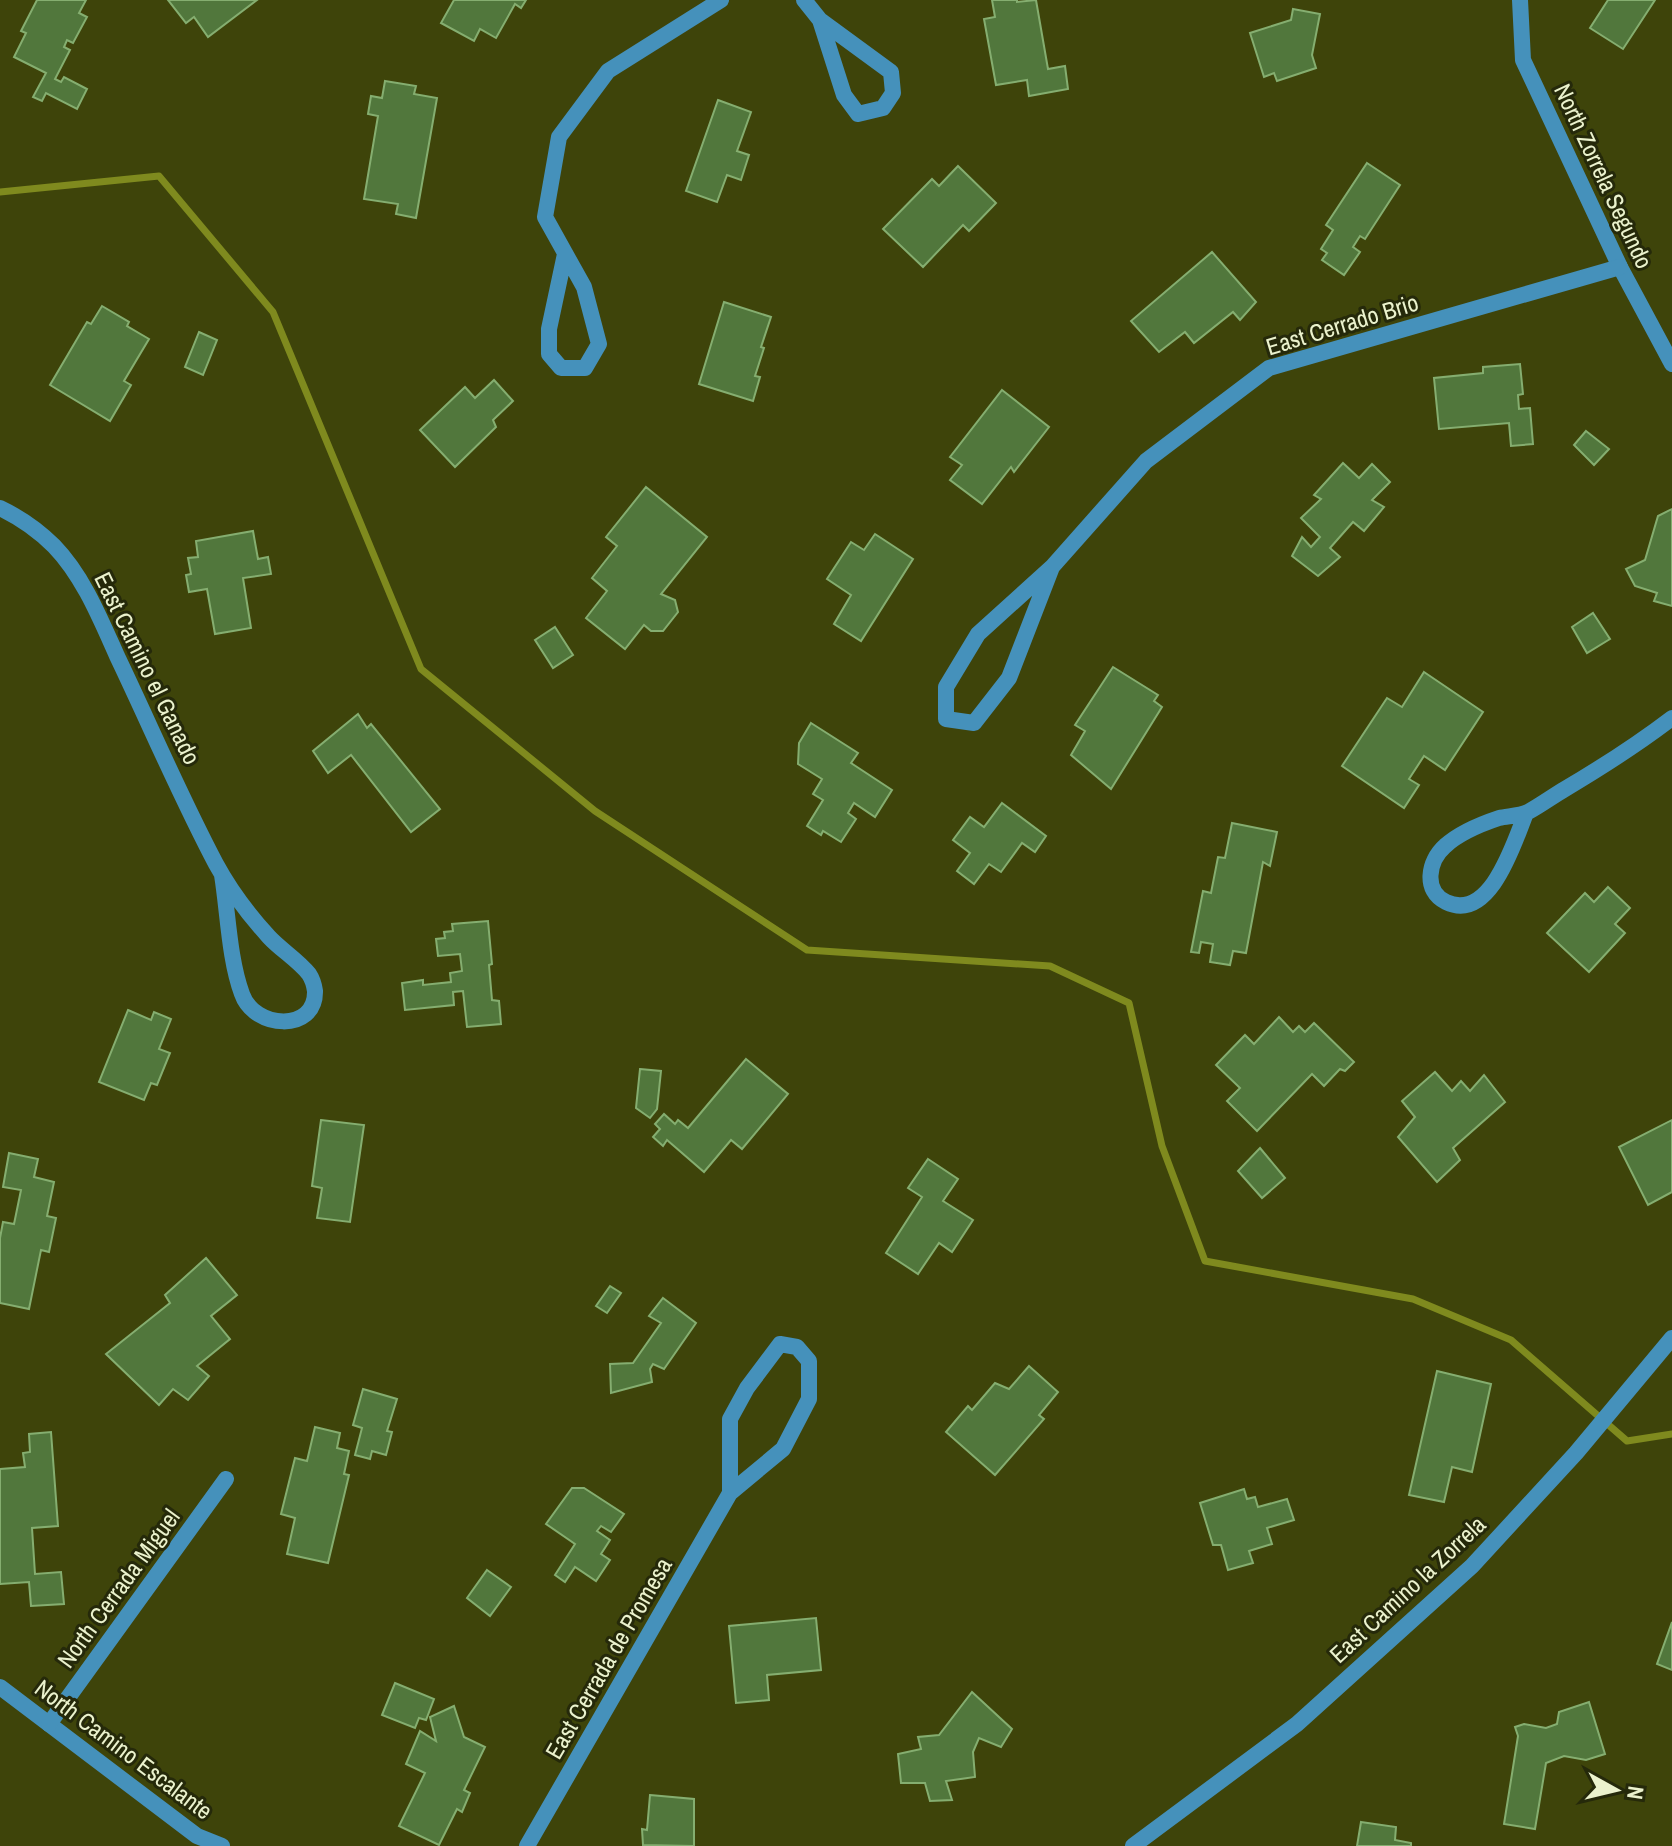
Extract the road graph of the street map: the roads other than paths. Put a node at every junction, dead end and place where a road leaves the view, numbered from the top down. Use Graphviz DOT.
graph roads {
  1 [pos="721,0"];
  2 [pos="804,0"];
  3 [pos="1520,0"];
  4 [pos="820,20"];
  5 [pos="565,254"];
  6 [pos="1620,267"];
  7 [pos="1672,364"];
  8 [pos="0,508"];
  9 [pos="1052,567"];
  10 [pos="1672,718"];
  11 [pos="1526,813"];
  12 [pos="222,875"];
  13 [pos="1672,1338"];
  14 [pos="226,1479"];
  15 [pos="730,1493"];
  16 [pos="0,1687"];
  17 [pos="49,1724"];
  18 [pos="1137,1844"];
  19 [pos="222,1846"];
  20 [pos="527,1846"];
  1 -- 5 [label="street"];
  2 -- 4 [label="street"];
  3 -- 6 [label="street, North Zorrela Segundo"];
  4 -- 4 [label="street"];
  5 -- 5 [label="street"];
  6 -- 7 [label="street, North Zorrela Segundo"];
  6 -- 9 [label="street, East Cerrado Brio"];
  8 -- 12 [label="street, East Camino el Ganado"];
  9 -- 9 [label="street, East Cerrado Brio"];
  10 -- 11 [label="street"];
  11 -- 11 [label="street"];
  12 -- 12 [label="street, East Camino el Ganado"];
  13 -- 18 [label="street, East Camino la Zorrela"];
  14 -- 17 [label="street, North Cerrada Miguel"];
  15 -- 15 [label="street, East Cerrada de Promesa"];
  15 -- 20 [label="street, East Cerrada de Promesa"];
  16 -- 17 [label="street, North Camino Escalante"];
  17 -- 19 [label="street, North Camino Escalante"];
}
